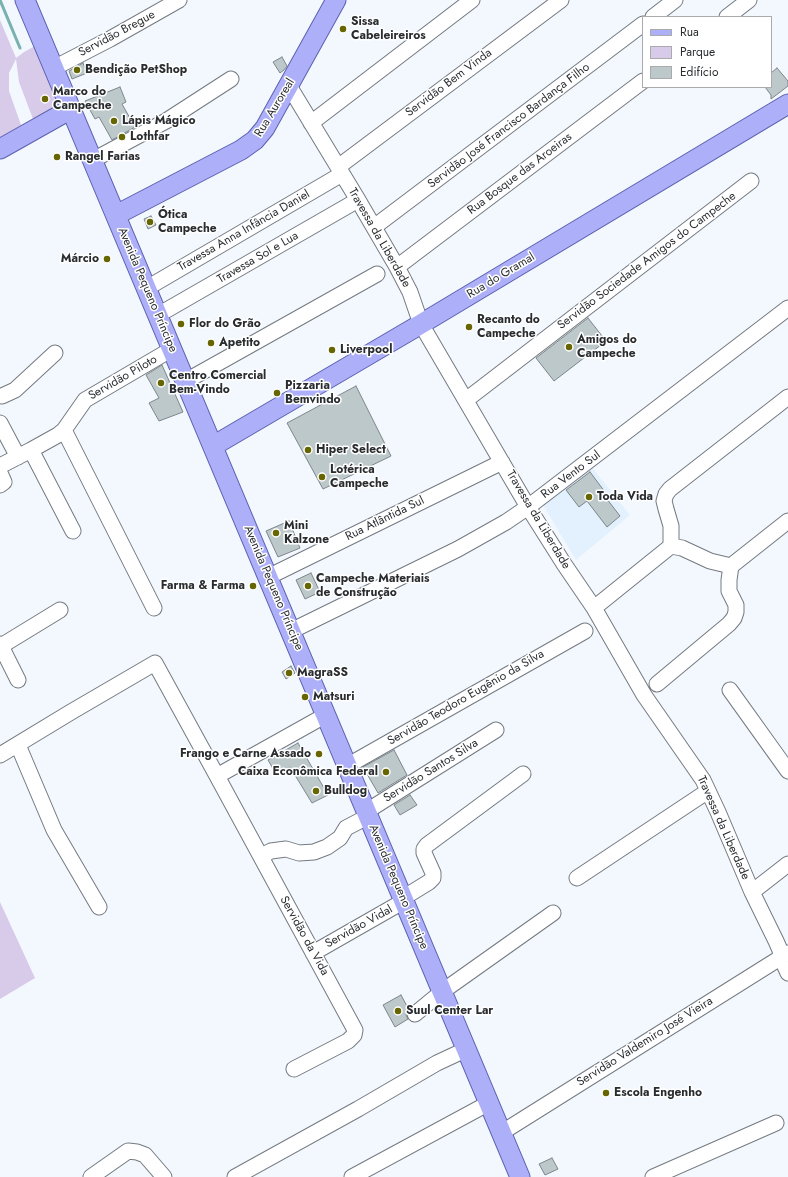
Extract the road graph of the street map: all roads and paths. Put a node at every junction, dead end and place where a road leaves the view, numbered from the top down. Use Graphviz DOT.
graph roads {
  1 [pos="25,0"];
  2 [pos="179,0"];
  3 [pos="336,0"];
  4 [pos="472,0"];
  5 [pos="561,0"];
  6 [pos="675,0"];
  7 [pos="749,0"];
  8 [pos="654,16"];
  9 [pos="728,16"];
  10 [pos="642,25"];
  11 [pos="54,68"];
  12 [pos="231,79"];
  13 [pos="642,81"];
  14 [pos="289,86"];
  15 [pos="788,104"];
  16 [pos="71,109"];
  17 [pos="311,123"];
  18 [pos="0,149"];
  19 [pos="92,160"];
  20 [pos="340,170"];
  21 [pos="751,181"];
  22 [pos="358,200"];
  23 [pos="116,215"];
  24 [pos="374,227"];
  25 [pos="397,267"];
  26 [pos="377,274"];
  27 [pos="147,288"];
  28 [pos="788,308"];
  29 [pos="158,315"];
  30 [pos="421,324"];
  31 [pos="172,349"];
  32 [pos="55,353"];
  33 [pos="186,381"];
  34 [pos="1,395"];
  35 [pos="788,397"];
  36 [pos="466,400"];
  37 [pos="0,422"];
  38 [pos="64,430"];
  39 [pos="213,446"];
  40 [pos="25,454"];
  41 [pos="502,462"];
  42 [pos="0,466"];
  43 [pos="0,473"];
  44 [pos="0,485"];
  45 [pos="528,507"];
  46 [pos="788,521"];
  47 [pos="73,531"];
  48 [pos="672,546"];
  49 [pos="731,566"];
  50 [pos="268,576"];
  51 [pos="154,608"];
  52 [pos="594,608"];
  53 [pos="60,610"];
  54 [pos="291,631"];
  55 [pos="585,631"];
  56 [pos="0,645"];
  57 [pos="18,680"];
  58 [pos="657,684"];
  59 [pos="730,690"];
  60 [pos="326,715"];
  61 [pos="496,730"];
  62 [pos="18,745"];
  63 [pos="0,755"];
  64 [pos="347,766"];
  65 [pos="788,771"];
  66 [pos="523,774"];
  67 [pos="217,776"];
  68 [pos="708,791"];
  69 [pos="368,814"];
  70 [pos="261,856"];
  71 [pos="788,864"];
  72 [pos="577,878"];
  73 [pos="752,892"];
  74 [pos="404,900"];
  75 [pos="99,907"];
  76 [pos="553,913"];
  77 [pos="313,953"];
  78 [pos="784,955"];
  79 [pos="788,972"];
  80 [pos="443,991"];
  81 [pos="415,1014"];
  82 [pos="467,1049"];
  83 [pos="294,1069"];
  84 [pos="489,1103"];
  85 [pos="776,1123"];
  86 [pos="501,1133"];
  87 [pos="91,1177"];
  88 [pos="164,1177"];
  89 [pos="235,1177"];
  90 [pos="352,1177"];
  91 [pos="520,1177"];
  92 [pos="653,1177"];
  1 -- 11 [label="main road, Avenida Pequeno Príncipe"];
  2 -- 11 [label="street, Servidão Bregue"];
  3 -- 14 [label="main road, Rua Auroreal"];
  4 -- 17 [label="street"];
  5 -- 20 [label="street, Servidão Bem Vinda"];
  6 -- 8 [label="street"];
  7 -- 9 [label="street"];
  10 -- 24 [label="street, Servidão José Francisco Bardança Filho"];
  11 -- 16 [label="main road, Avenida Pequeno Príncipe"];
  12 -- 19 [label="street"];
  13 -- 25 [label="street, Rua Bosque das Aroeiras"];
  14 -- 17 [label="street, Travessa da Liberdade"];
  14 -- 23 [label="main road, Rua Auroreal"];
  15 -- 30 [label="main road, Rua do Gramal"];
  16 -- 18 [label="main road"];
  16 -- 19 [label="main road, Avenida Pequeno Príncipe"];
  17 -- 20 [label="street, Travessa da Liberdade"];
  19 -- 23 [label="main road, Avenida Pequeno Príncipe"];
  20 -- 22 [label="street, Travessa da Liberdade"];
  20 -- 27 [label="street, Travessa Anna Infância Daniel"];
  21 -- 36 [label="street, Servidão Sociedade Amigos do Campeche"];
  22 -- 24 [label="street, Travessa da Liberdade"];
  22 -- 29 [label="street, Travessa Sol e Lua"];
  23 -- 27 [label="main road, Avenida Pequeno Príncipe"];
  24 -- 25 [label="street, Travessa da Liberdade"];
  25 -- 30 [label="street, Travessa da Liberdade"];
  26 -- 33 [label="street"];
  27 -- 29 [label="main road, Avenida Pequeno Príncipe"];
  28 -- 45 [label="street, Rua Vento Sul"];
  29 -- 31 [label="main road, Avenida Pequeno Príncipe"];
  30 -- 36 [label="street, Travessa da Liberdade"];
  30 -- 39 [label="main road, Rua do Gramal"];
  31 -- 33 [label="main road, Avenida Pequeno Príncipe"];
  31 -- 38 [label="street, Servidão Piloto"];
  32 -- 34 [label="street"];
  33 -- 39 [label="main road, Avenida Pequeno Príncipe"];
  35 -- 48 [label="street"];
  36 -- 41 [label="street, Travessa da Liberdade"];
  37 -- 40 [label="street"];
  38 -- 40 [label="street, Servidão Piloto"];
  38 -- 51 [label="street"];
  39 -- 50 [label="main road, Avenida Pequeno Príncipe"];
  40 -- 42 [label="street, Servidão Piloto"];
  40 -- 47 [label="street"];
  41 -- 45 [label="street, Travessa da Liberdade"];
  41 -- 50 [label="street, Rua Atlântida Sul"];
  43 -- 44 [label="street"];
  45 -- 52 [label="street, Travessa da Liberdade"];
  45 -- 54 [label="street, Rua Vento Sul"];
  46 -- 49 [label="street"];
  48 -- 49 [label="street"];
  48 -- 52 [label="street"];
  49 -- 58 [label="street"];
  50 -- 54 [label="main road, Avenida Pequeno Príncipe"];
  52 -- 68 [label="street, Travessa da Liberdade"];
  53 -- 56 [label="street"];
  54 -- 60 [label="main road, Avenida Pequeno Príncipe"];
  55 -- 64 [label="street, Servidão Teodoro Eugênio da Silva"];
  56 -- 57 [label="street"];
  59 -- 65 [label="street"];
  60 -- 64 [label="main road, Avenida Pequeno Príncipe"];
  60 -- 67 [label="street"];
  61 -- 69 [label="street, Servidão Santos Silva"];
  62 -- 63 [label="street"];
  62 -- 67 [label="street, Servidão da Vida"];
  62 -- 75 [label="street"];
  64 -- 69 [label="main road, Avenida Pequeno Príncipe"];
  66 -- 74 [label="street, Servidão Vidal"];
  67 -- 70 [label="street, Servidão da Vida"];
  68 -- 72 [label="street"];
  68 -- 73 [label="street, Travessa da Liberdade"];
  69 -- 70 [label="street, Servidão Santos Silva"];
  69 -- 74 [label="main road, Avenida Pequeno Príncipe"];
  70 -- 77 [label="street, Servidão da Vida"];
  71 -- 73 [label="street"];
  73 -- 78 [label="street, Travessa da Liberdade"];
  74 -- 77 [label="street, Servidão Vidal"];
  74 -- 80 [label="main road, Avenida Pequeno Príncipe"];
  76 -- 80 [label="street"];
  77 -- 83 [label="street, Servidão da Vida"];
  78 -- 79 [label="street, Travessa da Liberdade"];
  78 -- 86 [label="street, Servidão Valdemiro José Vieira"];
  80 -- 81 [label="street"];
  80 -- 82 [label="main road, Avenida Pequeno Príncipe"];
  82 -- 84 [label="main road, Avenida Pequeno Príncipe"];
  82 -- 89 [label="street"];
  84 -- 86 [label="main road, Avenida Pequeno Príncipe"];
  84 -- 90 [label="street"];
  85 -- 92 [label="street"];
  86 -- 91 [label="main road, Avenida Pequeno Príncipe"];
  87 -- 88 [label="street"];
}
